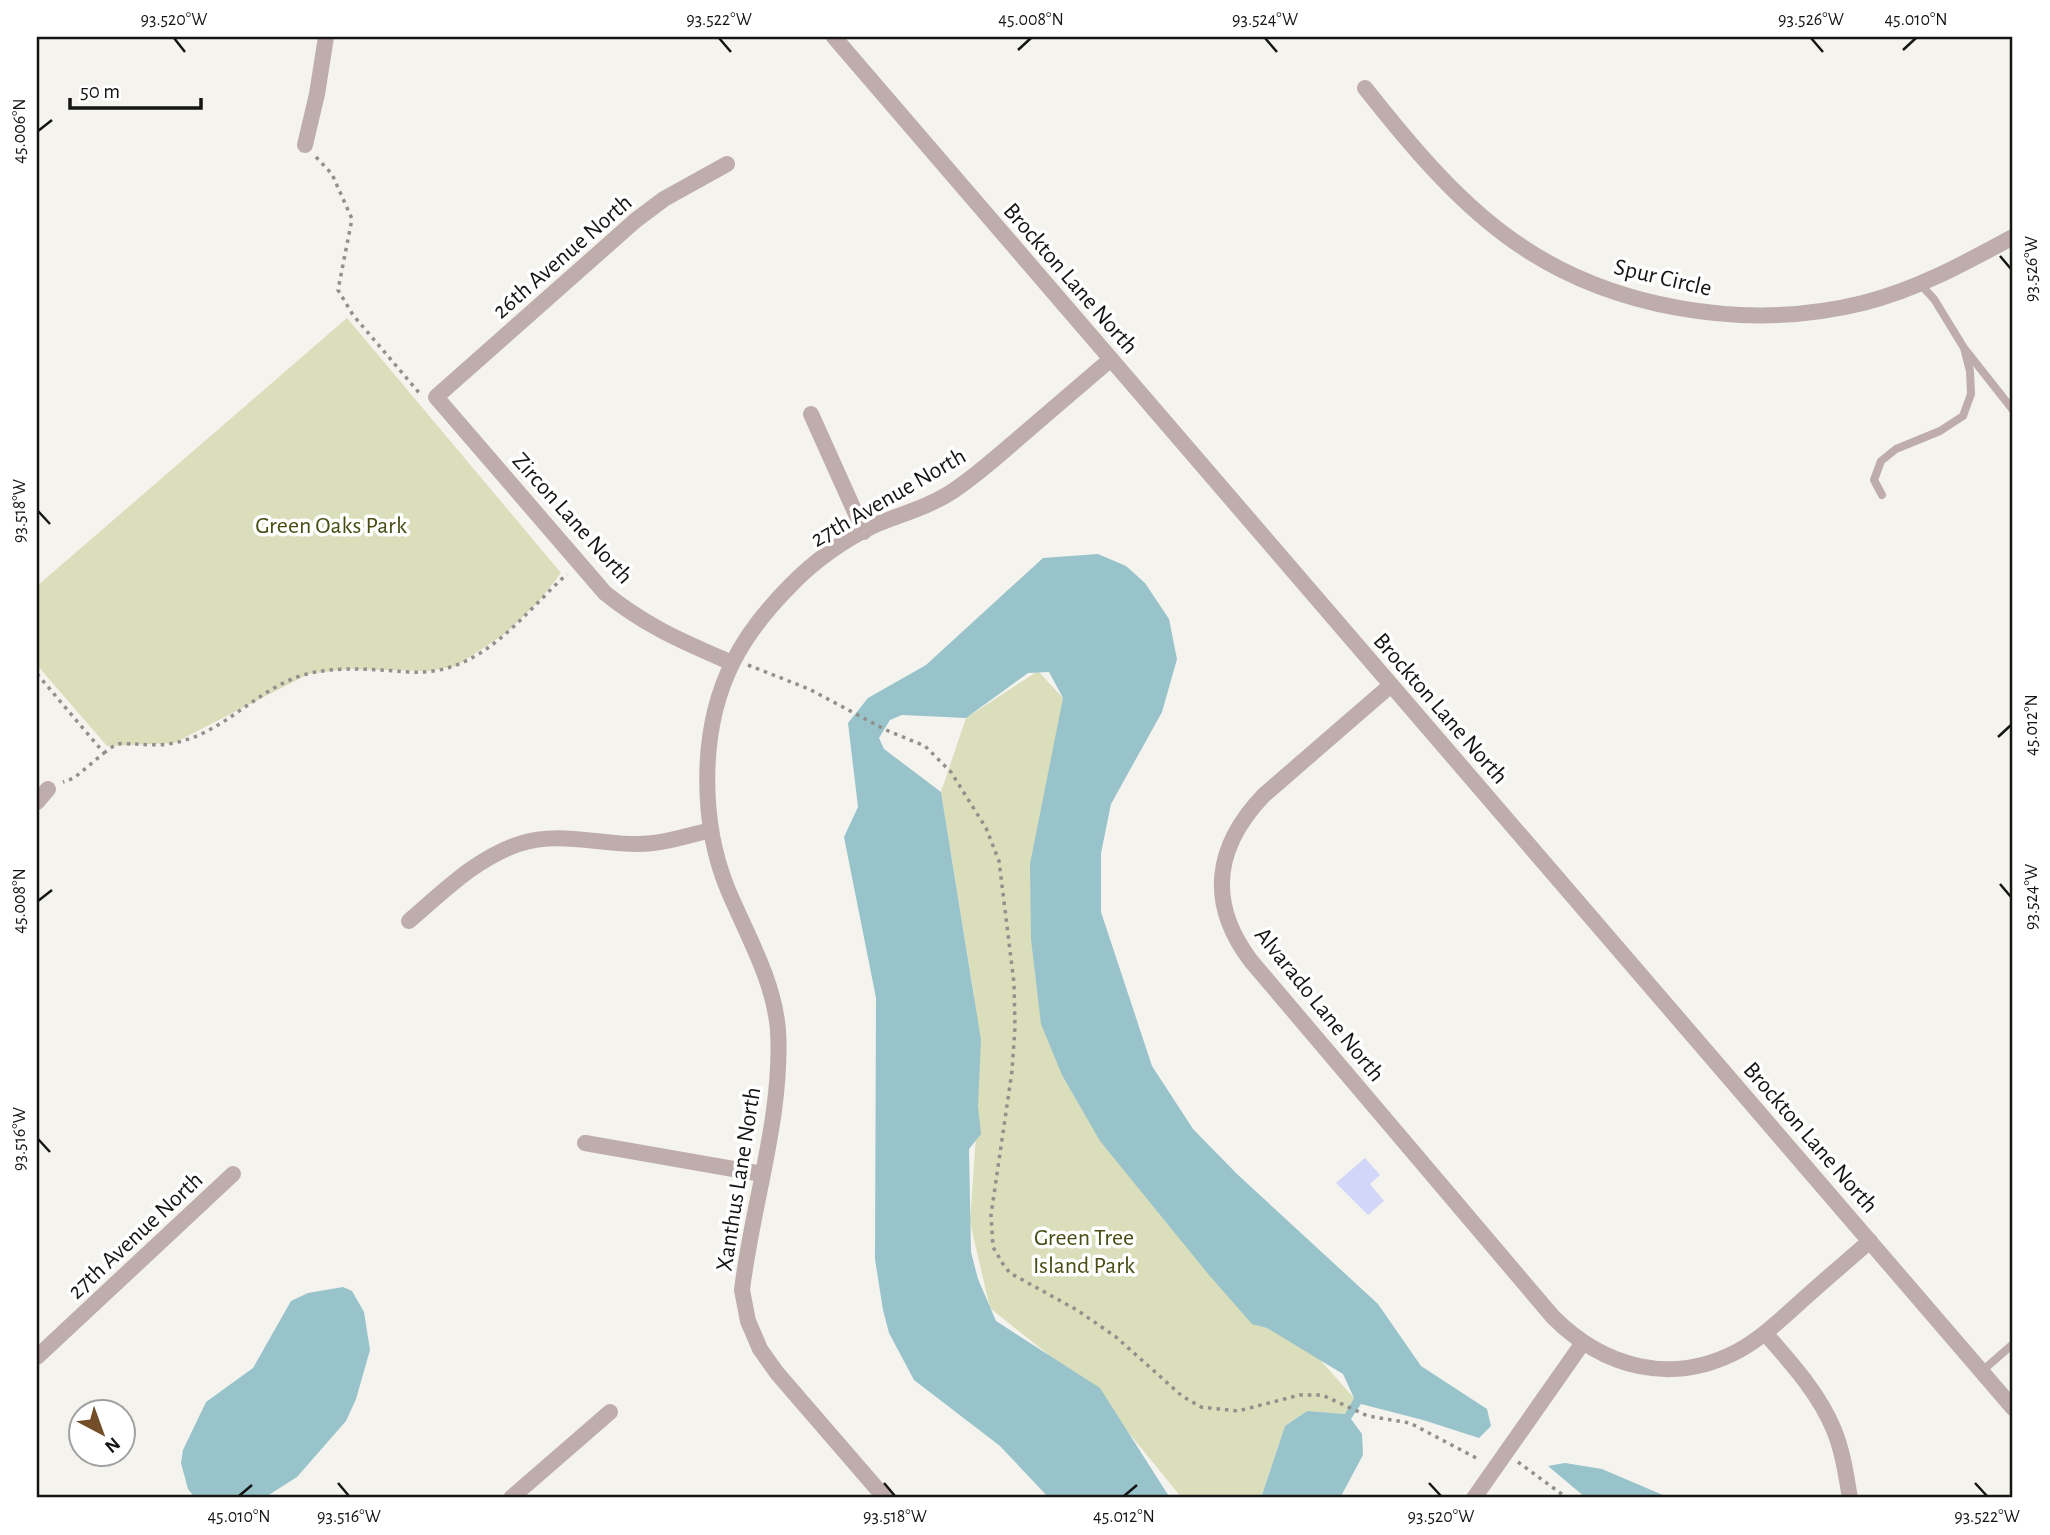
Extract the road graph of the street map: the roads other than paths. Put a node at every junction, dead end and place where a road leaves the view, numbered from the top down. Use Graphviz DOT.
graph roads {
  1 [pos="326,37"];
  2 [pos="834,37"];
  3 [pos="1365,88"];
  4 [pos="305,145"];
  5 [pos="727,164"];
  6 [pos="2013,237"];
  7 [pos="1920,284"];
  8 [pos="1964,348"];
  9 [pos="1111,359"];
  10 [pos="436,397"];
  11 [pos="2013,410"];
  12 [pos="811,414"];
  13 [pos="1882,495"];
  14 [pos="864,532"];
  15 [pos="732,663"];
  16 [pos="1391,685"];
  17 [pos="48,789"];
  18 [pos="37,802"];
  19 [pos="711,830"];
  20 [pos="409,921"];
  21 [pos="585,1143"];
  22 [pos="233,1174"];
  23 [pos="762,1174"];
  24 [pos="1870,1241"];
  25 [pos="1765,1333"];
  26 [pos="1582,1344"];
  27 [pos="2013,1344"];
  28 [pos="37,1357"];
  29 [pos="1982,1371"];
  30 [pos="2013,1408"];
  31 [pos="610,1412"];
  32 [pos="511,1498"];
  33 [pos="885,1498"];
  34 [pos="1474,1498"];
  35 [pos="1850,1498"];
  1 -- 4 [label="street"];
  2 -- 9 [label="street, Brockton Lane North"];
  3 -- 7 [label="street, Spur Circle"];
  5 -- 10 [label="street, 26th Avenue North"];
  6 -- 7 [label="street, Spur Circle"];
  7 -- 8 [label="lane"];
  8 -- 11 [label="lane"];
  8 -- 13 [label="lane"];
  9 -- 14 [label="street, 27th Avenue North"];
  9 -- 16 [label="street, Brockton Lane North"];
  10 -- 15 [label="street, Zircon Lane North"];
  12 -- 14 [label="street"];
  14 -- 15 [label="street, 27th Avenue North"];
  15 -- 19 [label="street, 27th Avenue North"];
  16 -- 24 [label="street, Brockton Lane North"];
  16 -- 26 [label="street, Alvarado Lane North"];
  17 -- 18 [label="street"];
  19 -- 20 [label="street"];
  19 -- 23 [label="street, Xanthus Lane North"];
  21 -- 23 [label="street"];
  22 -- 28 [label="street, 27th Avenue North"];
  23 -- 33 [label="street, Xanthus Lane North"];
  24 -- 25 [label="street, Alvarado Lane North"];
  24 -- 29 [label="street, Brockton Lane North"];
  25 -- 26 [label="street, Alvarado Lane North"];
  25 -- 35 [label="street"];
  26 -- 34 [label="street"];
  27 -- 29 [label="lane"];
  29 -- 30 [label="street, Brockton Lane North"];
  31 -- 32 [label="street"];
}
